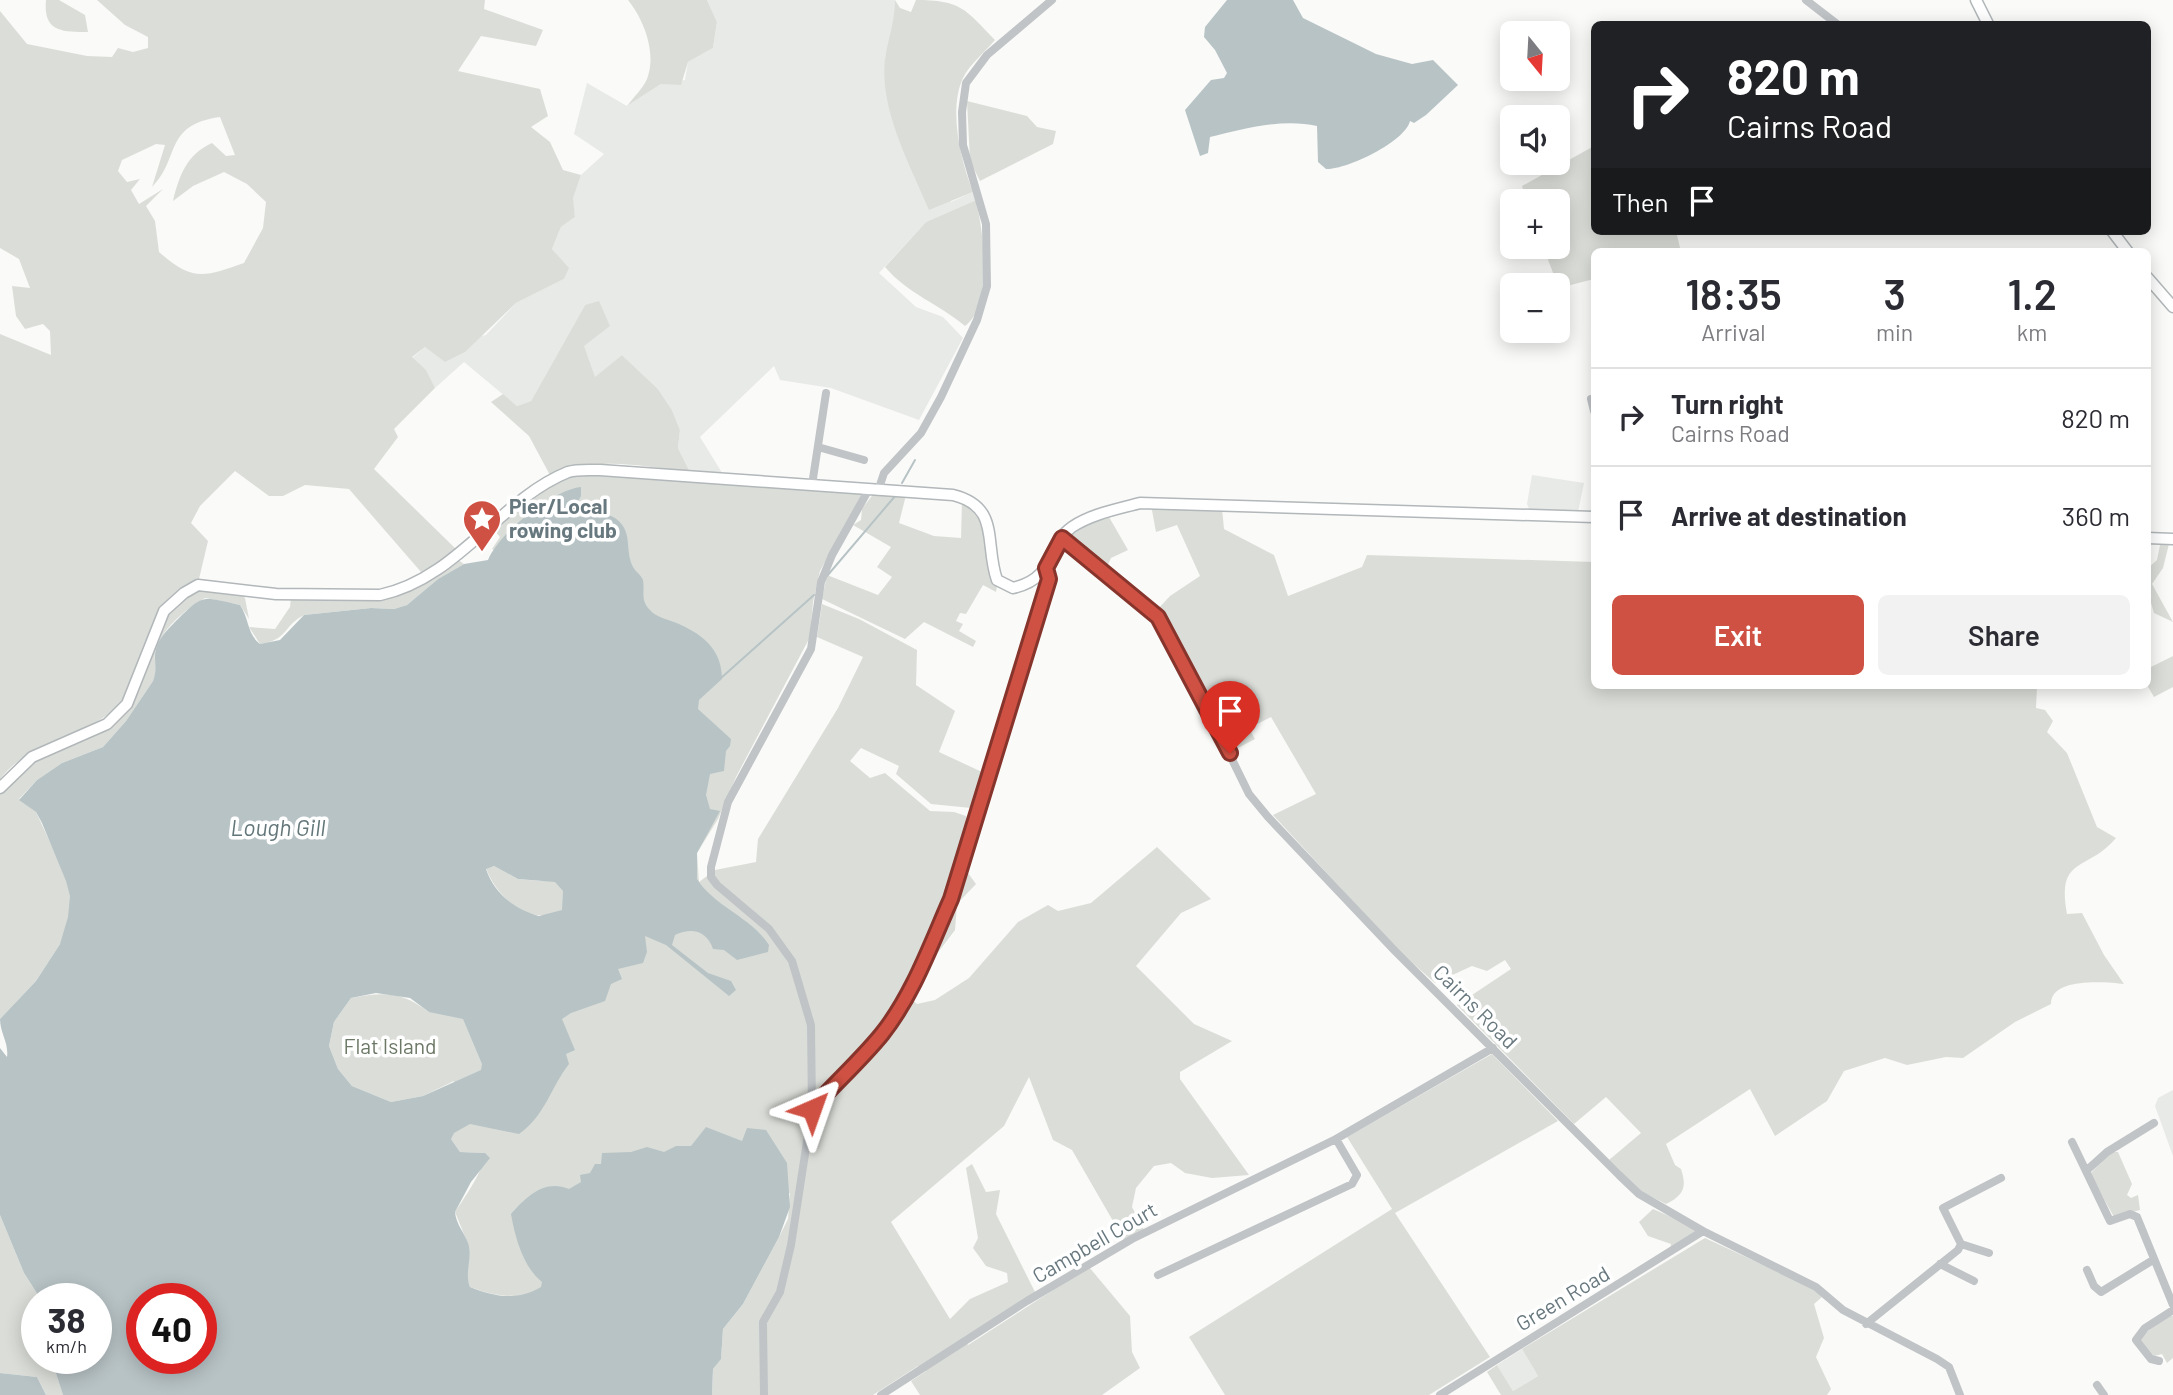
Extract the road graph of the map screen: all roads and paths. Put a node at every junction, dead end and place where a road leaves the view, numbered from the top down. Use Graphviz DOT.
graph roads {
  1 [pos="1052,0"];
  2 [pos="1806,0"];
  3 [pos="1976,0"];
  4 [pos="1833,21"];
  5 [pos="1987,21"];
  6 [pos="2151,282"];
  7 [pos="2173,307"];
  8 [pos="826,393"];
  9 [pos="818,447"];
  10 [pos="864,460"];
  11 [pos="812,485"];
  12 [pos="874,490"];
  13 [pos="1591,517"];
  14 [pos="1062,538"];
  15 [pos="2151,538"];
  16 [pos="2173,539"];
  17 [pos="1046,568"];
  18 [pos="0,788"];
  19 [pos="1493,1048"];
  20 [pos="812,1109"];
  21 [pos="2154,1123"];
  22 [pos="1336,1139"];
  23 [pos="2072,1142"];
  24 [pos="2086,1171"];
  25 [pos="2001,1178"];
  26 [pos="1703,1231"];
  27 [pos="1961,1244"];
  28 [pos="1989,1253"];
  29 [pos="2153,1260"];
  30 [pos="1940,1264"];
  31 [pos="2087,1270"];
  32 [pos="1158,1275"];
  33 [pos="1974,1281"];
  34 [pos="2173,1308"];
  35 [pos="1866,1324"];
  36 [pos="2159,1361"];
  37 [pos="2097,1385"];
  38 [pos="764,1395"];
  39 [pos="881,1395"];
  40 [pos="1440,1395"];
  41 [pos="1960,1395"];
  42 [pos="2104,1395"];
  1 -- 12 [label="street"];
  2 -- 4 [label="street"];
  3 -- 5 [label="main road"];
  6 -- 7 [label="main road"];
  8 -- 9 [label="street"];
  9 -- 10 [label="street"];
  9 -- 11 [label="street"];
  11 -- 12 [label="main road"];
  11 -- 18 [label="main road"];
  12 -- 17 [label="main road"];
  12 -- 20 [label="street"];
  13 -- 14 [label="main road"];
  14 -- 17 [label="main road"];
  14 -- 19 [label="street, Cairns Road"];
  15 -- 16 [label="main road"];
  17 -- 20 [label="street"];
  19 -- 22 [label="street, Campbell Court"];
  19 -- 26 [label="street, Cairns Road"];
  20 -- 38 [label="street"];
  21 -- 24 [label="street"];
  22 -- 32 [label="street"];
  22 -- 39 [label="street, Campbell Court"];
  23 -- 24 [label="street"];
  24 -- 29 [label="street"];
  25 -- 27 [label="street"];
  26 -- 35 [label="street, Cairns Road"];
  26 -- 40 [label="street, Green Road"];
  27 -- 28 [label="street"];
  27 -- 30 [label="street"];
  29 -- 31 [label="street"];
  29 -- 34 [label="street"];
  30 -- 33 [label="street"];
  30 -- 35 [label="street"];
  34 -- 36 [label="street"];
  35 -- 41 [label="street, Cairns Road"];
  37 -- 42 [label="street"];
}
